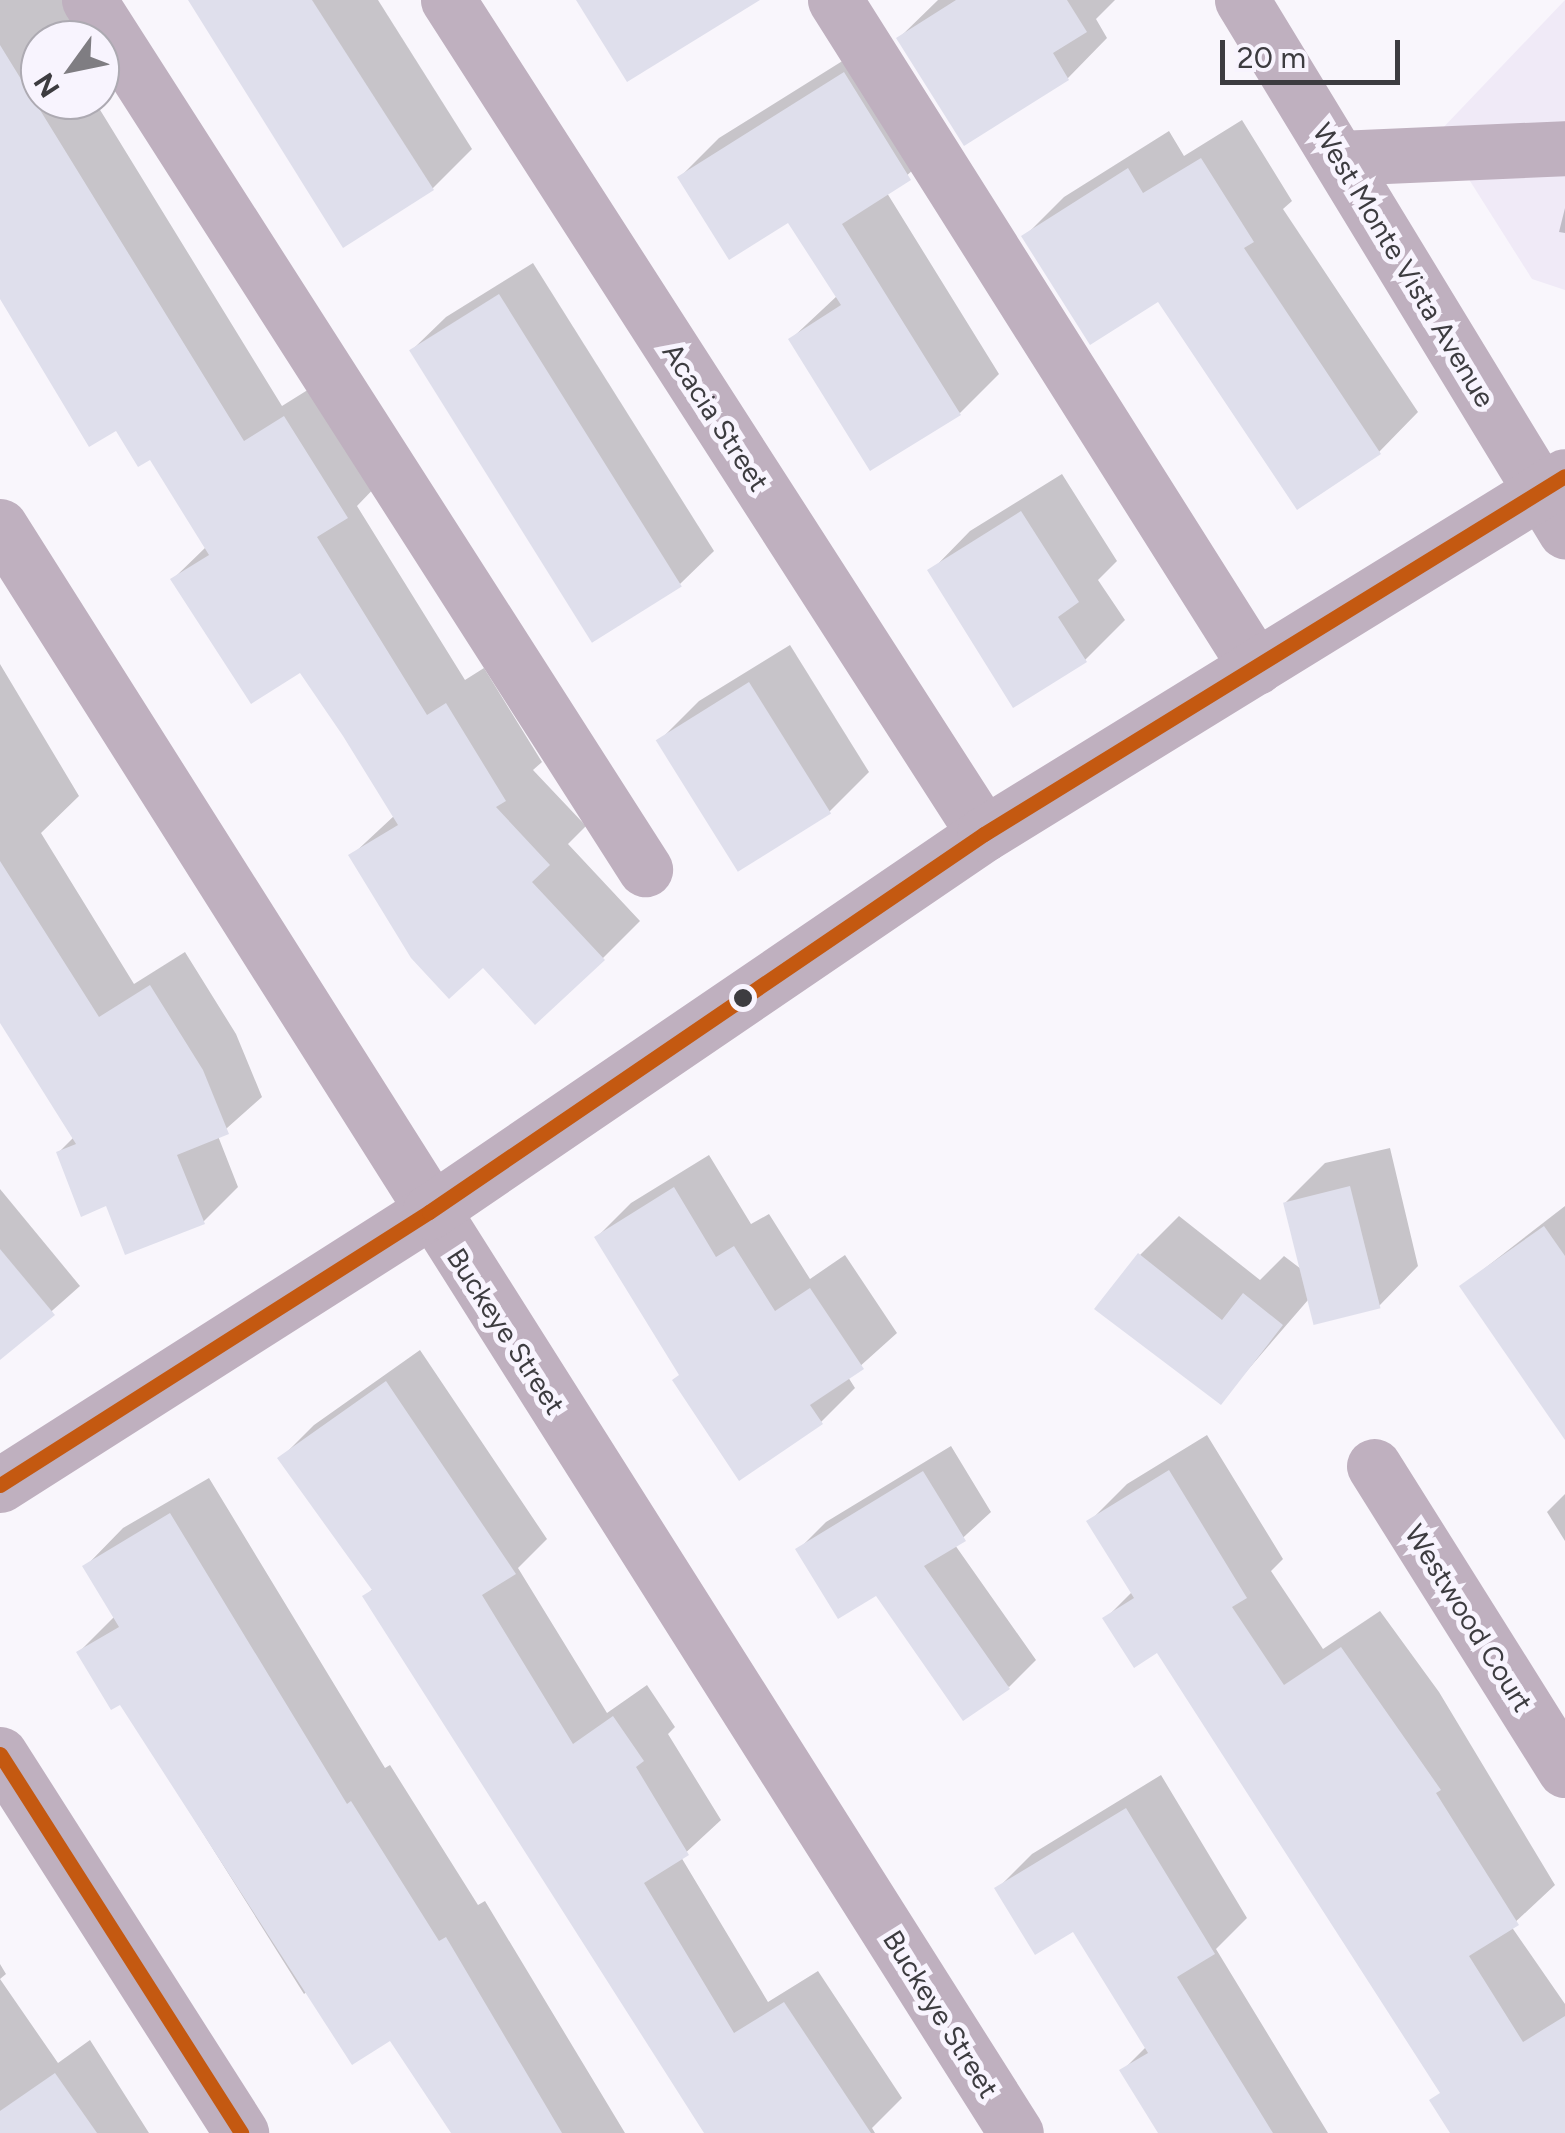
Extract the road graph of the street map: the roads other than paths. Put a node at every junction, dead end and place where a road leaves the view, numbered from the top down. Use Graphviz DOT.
graph roads {
  1 [pos="88,0"];
  2 [pos="448,0"];
  3 [pos="835,0"];
  4 [pos="1242,0"];
  5 [pos="1565,148"];
  6 [pos="1339,158"];
  7 [pos="1557,500"];
  8 [pos="0,526"];
  9 [pos="1256,667"];
  10 [pos="984,834"];
  11 [pos="645,869"];
  12 [pos="429,1212"];
  13 [pos="1374,1466"];
  14 [pos="0,1485"];
  15 [pos="0,1754"];
  16 [pos="1565,1770"];
  17 [pos="241,2133"];
  18 [pos="1016,2133"];
  1 -- 11 [label="street"];
  2 -- 10 [label="street, Acacia Street"];
  3 -- 9 [label="street"];
  4 -- 6 [label="street, West Monte Vista Avenue"];
  5 -- 6 [label="street"];
  6 -- 7 [label="street, West Monte Vista Avenue"];
  7 -- 9 [label="street"];
  8 -- 12 [label="street, Buckeye Street"];
  9 -- 10 [label="street"];
  10 -- 12 [label="street"];
  12 -- 14 [label="street"];
  12 -- 18 [label="street, Buckeye Street"];
  13 -- 16 [label="street, Westwood Court"];
  15 -- 17 [label="street"];
}
